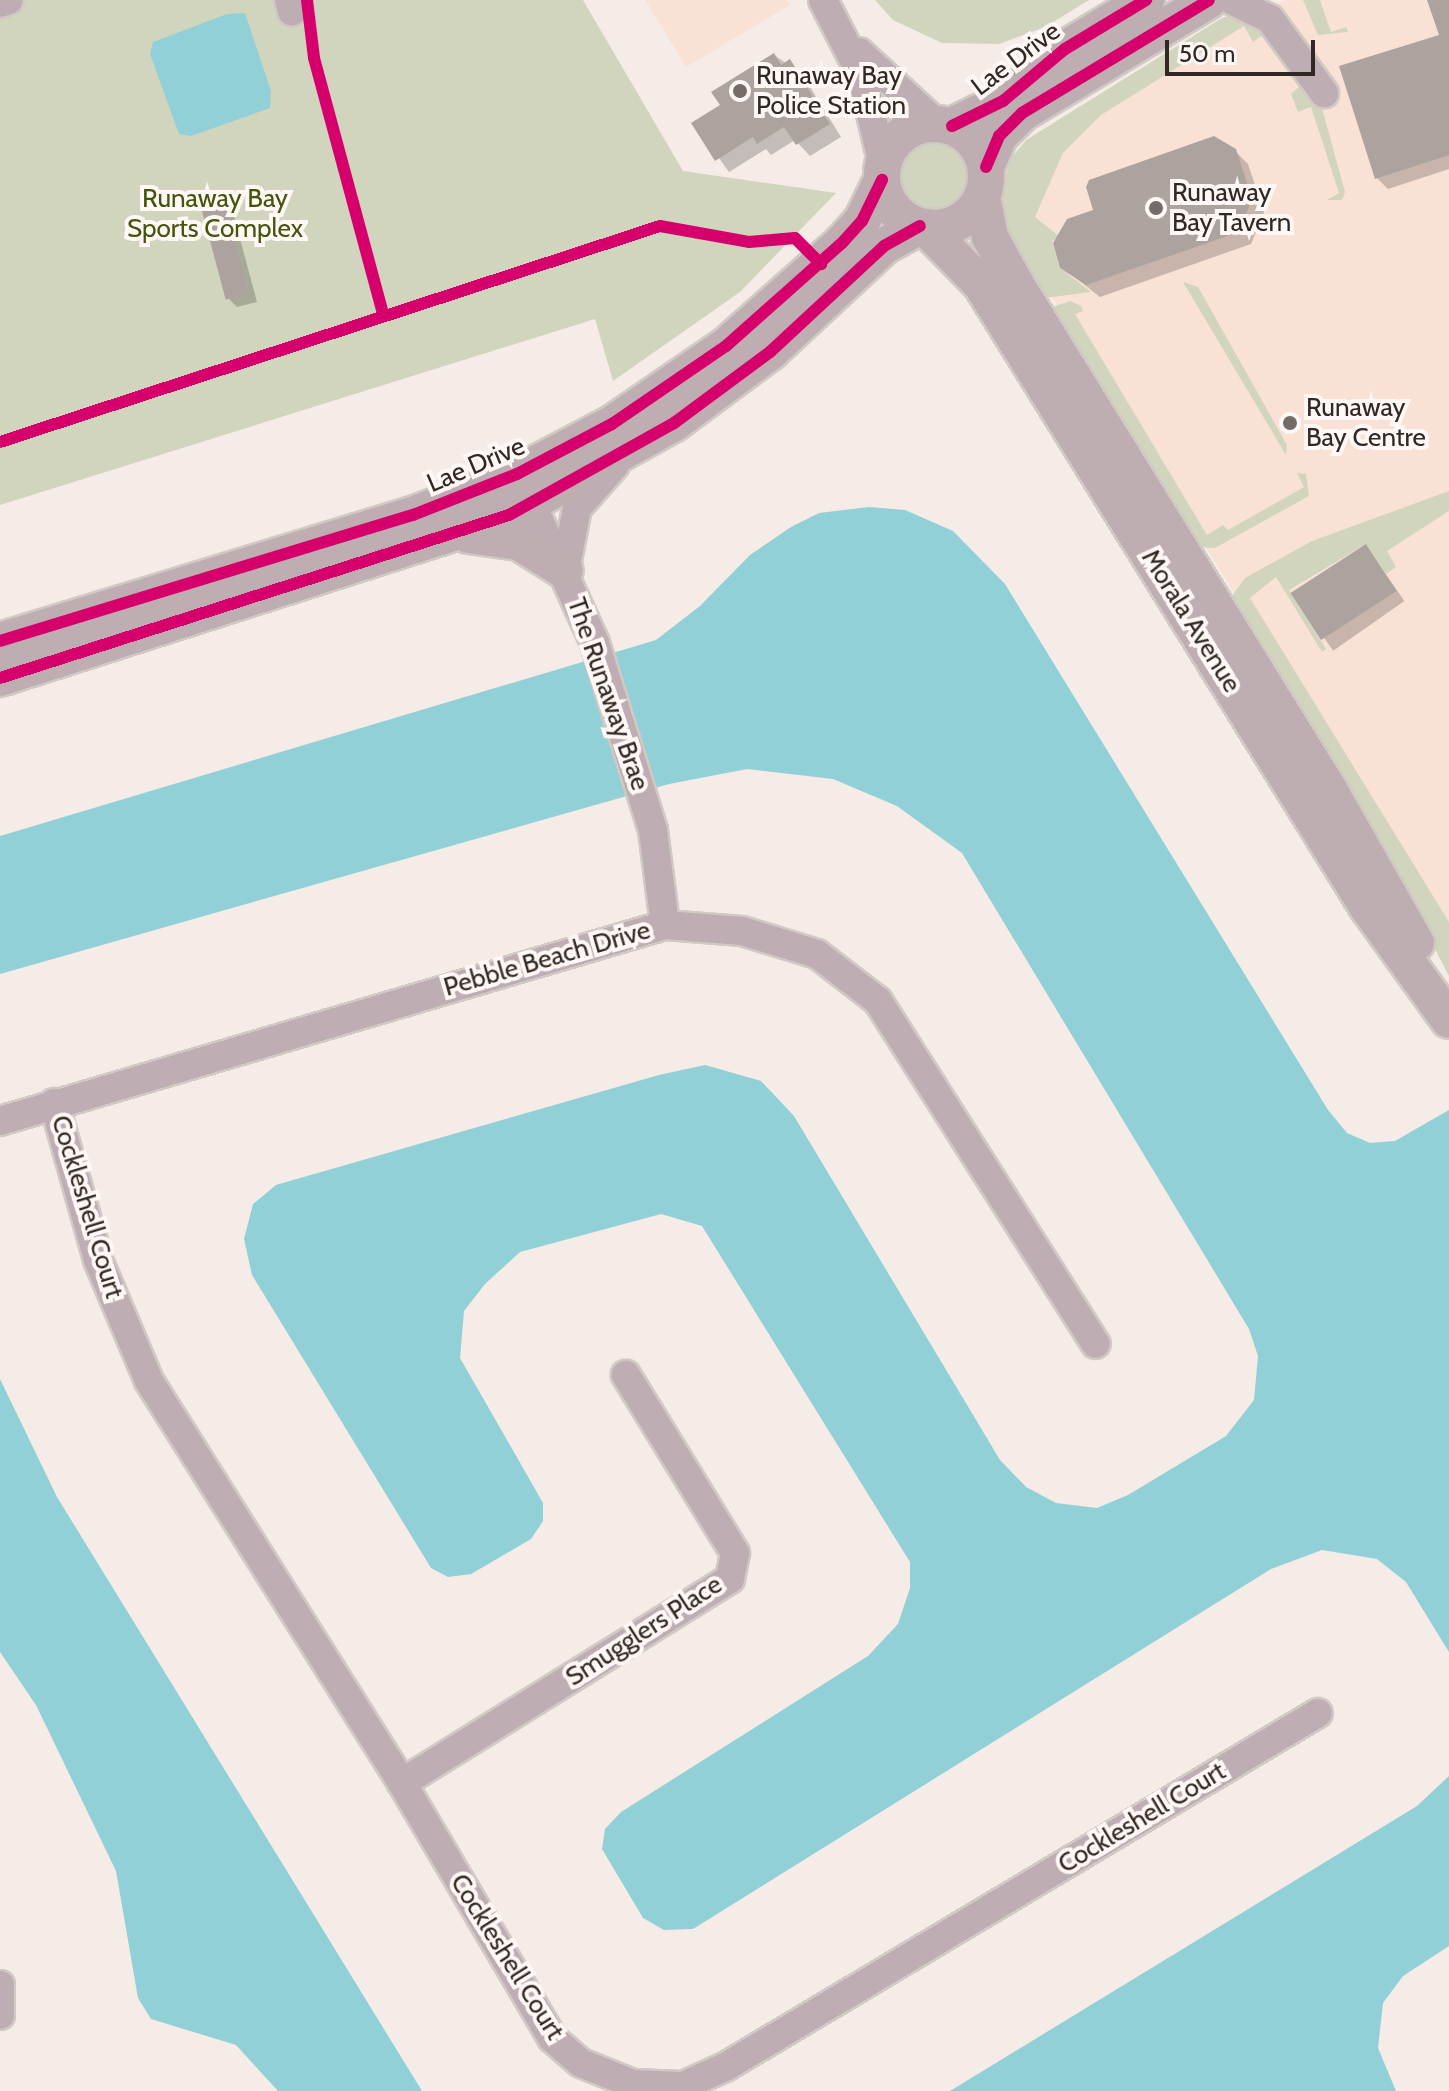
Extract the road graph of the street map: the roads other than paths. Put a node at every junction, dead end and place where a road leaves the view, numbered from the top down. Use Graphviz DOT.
graph roads {
  1 [pos="9,0"];
  2 [pos="823,0"];
  3 [pos="1146,0"];
  4 [pos="1215,1"];
  5 [pos="0,3"];
  6 [pos="840,30"];
  7 [pos="1324,93"];
  8 [pos="944,125"];
  9 [pos="883,172"];
  10 [pos="984,182"];
  11 [pos="922,227"];
  12 [pos="627,453"];
  13 [pos="525,489"];
  14 [pos="456,535"];
  15 [pos="565,571"];
  16 [pos="0,641"];
  17 [pos="0,678"];
  18 [pos="665,925"];
  19 [pos="1449,1001"];
  20 [pos="1449,1020"];
  21 [pos="54,1103"];
  22 [pos="0,1121"];
  23 [pos="1096,1344"];
  24 [pos="626,1375"];
  25 [pos="1318,1713"];
  26 [pos="402,1783"];
  27 [pos="0,1985"];
  28 [pos="0,2015"];
  1 -- 5 [label="street"];
  2 -- 6 [label="street"];
  3 -- 8 [label="main road, Lae Drive"];
  4 -- 7 [label="street"];
  4 -- 10 [label="main road, Lae Drive"];
  6 -- 8 [label="street"];
  6 -- 9 [label="street"];
  8 -- 9 [label="main road"];
  8 -- 10 [label="main road"];
  9 -- 11 [label="main road"];
  9 -- 13 [label="main road, Lae Drive"];
  10 -- 11 [label="main road"];
  10 -- 19 [label="main road, Morala Avenue"];
  11 -- 12 [label="main road, Lae Drive"];
  11 -- 20 [label="main road, Morala Avenue"];
  12 -- 13 [label="main road, Lae Drive"];
  12 -- 15 [label="street"];
  13 -- 14 [label="main road, Lae Drive"];
  13 -- 15 [label="street, The Runaway Brae"];
  13 -- 16 [label="main road, Lae Drive"];
  14 -- 15 [label="main road"];
  14 -- 17 [label="main road, Lae Drive"];
  15 -- 18 [label="street, The Runaway Brae"];
  18 -- 21 [label="street, Pebble Beach Drive"];
  18 -- 23 [label="street, Pebble Beach Drive"];
  21 -- 22 [label="street, Pebble Beach Drive"];
  21 -- 26 [label="street, Cockleshell Court"];
  24 -- 26 [label="street, Smugglers Place"];
  25 -- 26 [label="street, Cockleshell Court"];
  27 -- 28 [label="street"];
}
